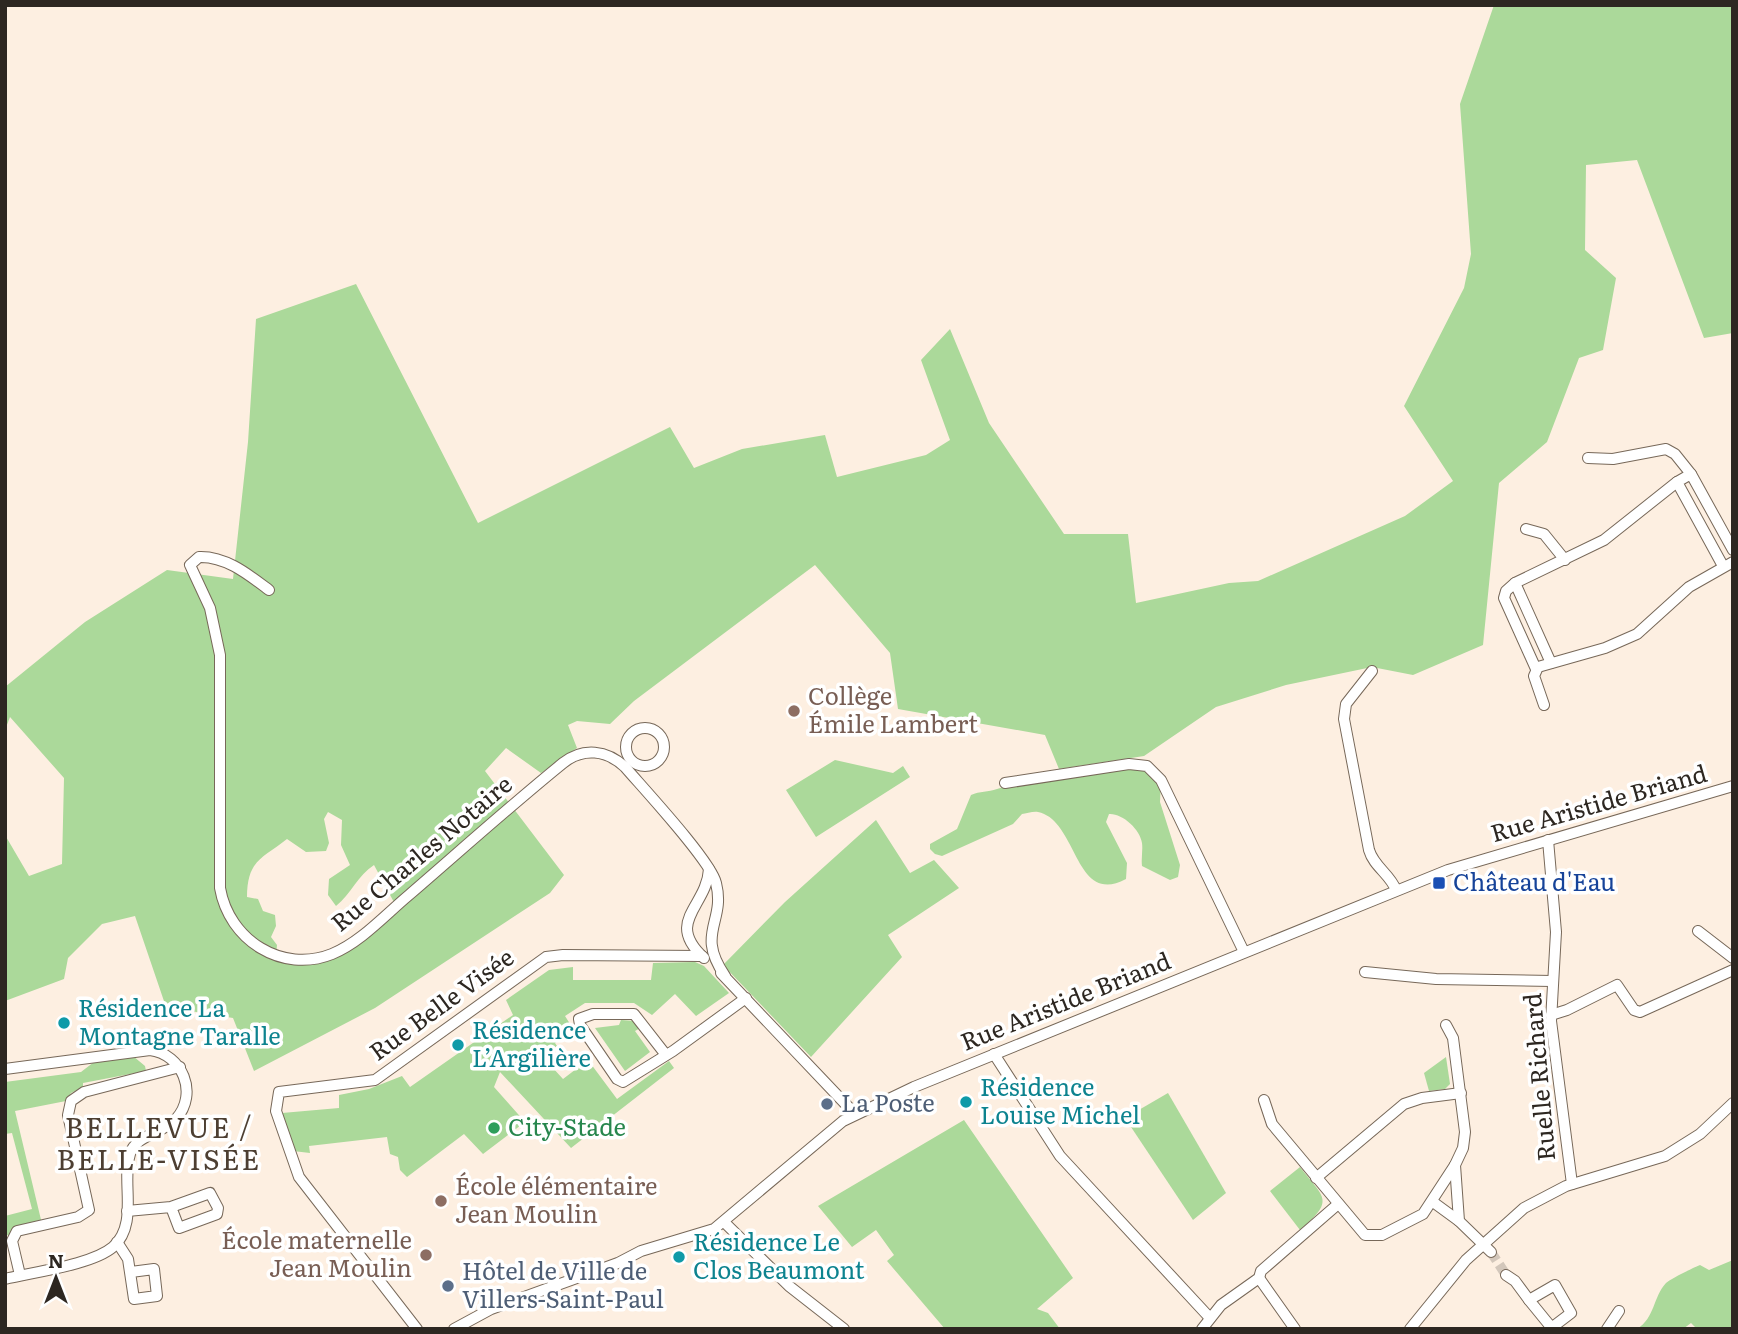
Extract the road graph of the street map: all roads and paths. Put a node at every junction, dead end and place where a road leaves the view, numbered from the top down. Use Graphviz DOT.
graph roads {
  1 [pos="1588,458"];
  2 [pos="1691,474"];
  3 [pos="1677,482"];
  4 [pos="1525,529"];
  5 [pos="1733,550"];
  6 [pos="1565,560"];
  7 [pos="1728,564"];
  8 [pos="1515,583"];
  9 [pos="269,590"];
  10 [pos="1551,663"];
  11 [pos="1536,669"];
  12 [pos="1372,671"];
  13 [pos="1544,705"];
  14 [pos="1005,783"];
  15 [pos="1733,786"];
  16 [pos="1548,841"];
  17 [pos="709,869"];
  18 [pos="1396,890"];
  19 [pos="717,901"];
  20 [pos="694,906"];
  21 [pos="1698,931"];
  22 [pos="1244,952"];
  23 [pos="702,956"];
  24 [pos="1733,958"];
  25 [pos="1733,970"];
  26 [pos="1365,972"];
  27 [pos="724,976"];
  28 [pos="1552,981"];
  29 [pos="746,998"];
  30 [pos="1550,1015"];
  31 [pos="1446,1025"];
  32 [pos="994,1054"];
  33 [pos="666,1055"];
  34 [pos="180,1067"];
  35 [pos="5,1069"];
  36 [pos="1461,1093"];
  37 [pos="1264,1100"];
  38 [pos="1733,1103"];
  39 [pos="855,1114"];
  40 [pos="1455,1165"];
  41 [pos="1316,1178"];
  42 [pos="1572,1184"];
  43 [pos="1433,1202"];
  44 [pos="1337,1205"];
  45 [pos="171,1207"];
  46 [pos="127,1211"];
  47 [pos="1459,1221"];
  48 [pos="724,1222"];
  49 [pos="117,1242"];
  50 [pos="1484,1243"];
  51 [pos="1491,1252"];
  52 [pos="131,1272"];
  53 [pos="20,1275"];
  54 [pos="1506,1275"];
  55 [pos="1259,1278"];
  56 [pos="5,1279"];
  57 [pos="1529,1300"];
  58 [pos="1619,1311"];
  59 [pos="1210,1318"];
  60 [pos="1550,1328"];
  61 [pos="417,1329"];
  62 [pos="454,1329"];
  63 [pos="844,1329"];
  64 [pos="1202,1329"];
  65 [pos="1295,1329"];
  66 [pos="1410,1329"];
  67 [pos="1607,1329"];
  1 -- 2 [label="street"];
  2 -- 3 [label="street"];
  2 -- 5 [label="street"];
  3 -- 6 [label="street"];
  3 -- 7 [label="street"];
  4 -- 6 [label="street"];
  6 -- 8 [label="street"];
  7 -- 10 [label="street"];
  8 -- 10 [label="street"];
  8 -- 11 [label="street"];
  9 -- 17 [label="street, Rue Charles Notaire"];
  10 -- 11 [label="street"];
  11 -- 13 [label="street"];
  12 -- 18 [label="street"];
  14 -- 22 [label="street"];
  15 -- 16 [label="street, Rue Aristide Briand"];
  16 -- 18 [label="street, Rue Aristide Briand"];
  16 -- 28 [label="street, Ruelle Richard"];
  17 -- 19 [label="street, Rue Charles Notaire"];
  17 -- 20 [label="street, Rue Charles Notaire"];
  18 -- 22 [label="street, Rue Aristide Briand"];
  19 -- 20 [label="street"];
  19 -- 27 [label="street, Rue Charles Notaire"];
  20 -- 23 [label="street, Rue Charles Notaire"];
  21 -- 24 [label="street"];
  22 -- 32 [label="street, Rue Aristide Briand"];
  23 -- 27 [label="street, Rue Charles Notaire"];
  23 -- 61 [label="street, Rue Belle Visée"];
  25 -- 30 [label="street"];
  26 -- 28 [label="street"];
  27 -- 29 [label="street, Rue Charles Notaire"];
  28 -- 30 [label="street, Ruelle Richard"];
  29 -- 33 [label="street"];
  29 -- 39 [label="street, Rue Charles Notaire"];
  30 -- 42 [label="street, Ruelle Richard"];
  31 -- 36 [label="street"];
  32 -- 39 [label="street, Rue Aristide Briand"];
  32 -- 59 [label="street"];
  33 -- 33 [label="street"];
  34 -- 35 [label="street"];
  34 -- 46 [label="street"];
  34 -- 53 [label="street"];
  36 -- 40 [label="street"];
  36 -- 41 [label="street"];
  37 -- 41 [label="street"];
  38 -- 42 [label="street"];
  39 -- 48 [label="street, Rue Aristide Briand"];
  40 -- 43 [label="street"];
  40 -- 47 [label="street"];
  41 -- 44 [label="street"];
  42 -- 50 [label="street"];
  43 -- 44 [label="street"];
  43 -- 47 [label="street"];
  44 -- 55 [label="street"];
  45 -- 45 [label="street"];
  45 -- 46 [label="street"];
  46 -- 49 [label="street"];
  47 -- 50 [label="street"];
  48 -- 62 [label="street, Rue Aristide Briand"];
  48 -- 63 [label="street"];
  49 -- 52 [label="street"];
  49 -- 53 [label="street"];
  50 -- 51 [label="street"];
  50 -- 66 [label="street"];
  53 -- 56 [label="street"];
  54 -- 57 [label="street"];
  55 -- 59 [label="street"];
  55 -- 65 [label="street"];
  57 -- 60 [label="street"];
  57 -- 60 [label="street"];
  58 -- 67 [label="street"];
  59 -- 64 [label="street"];
}
